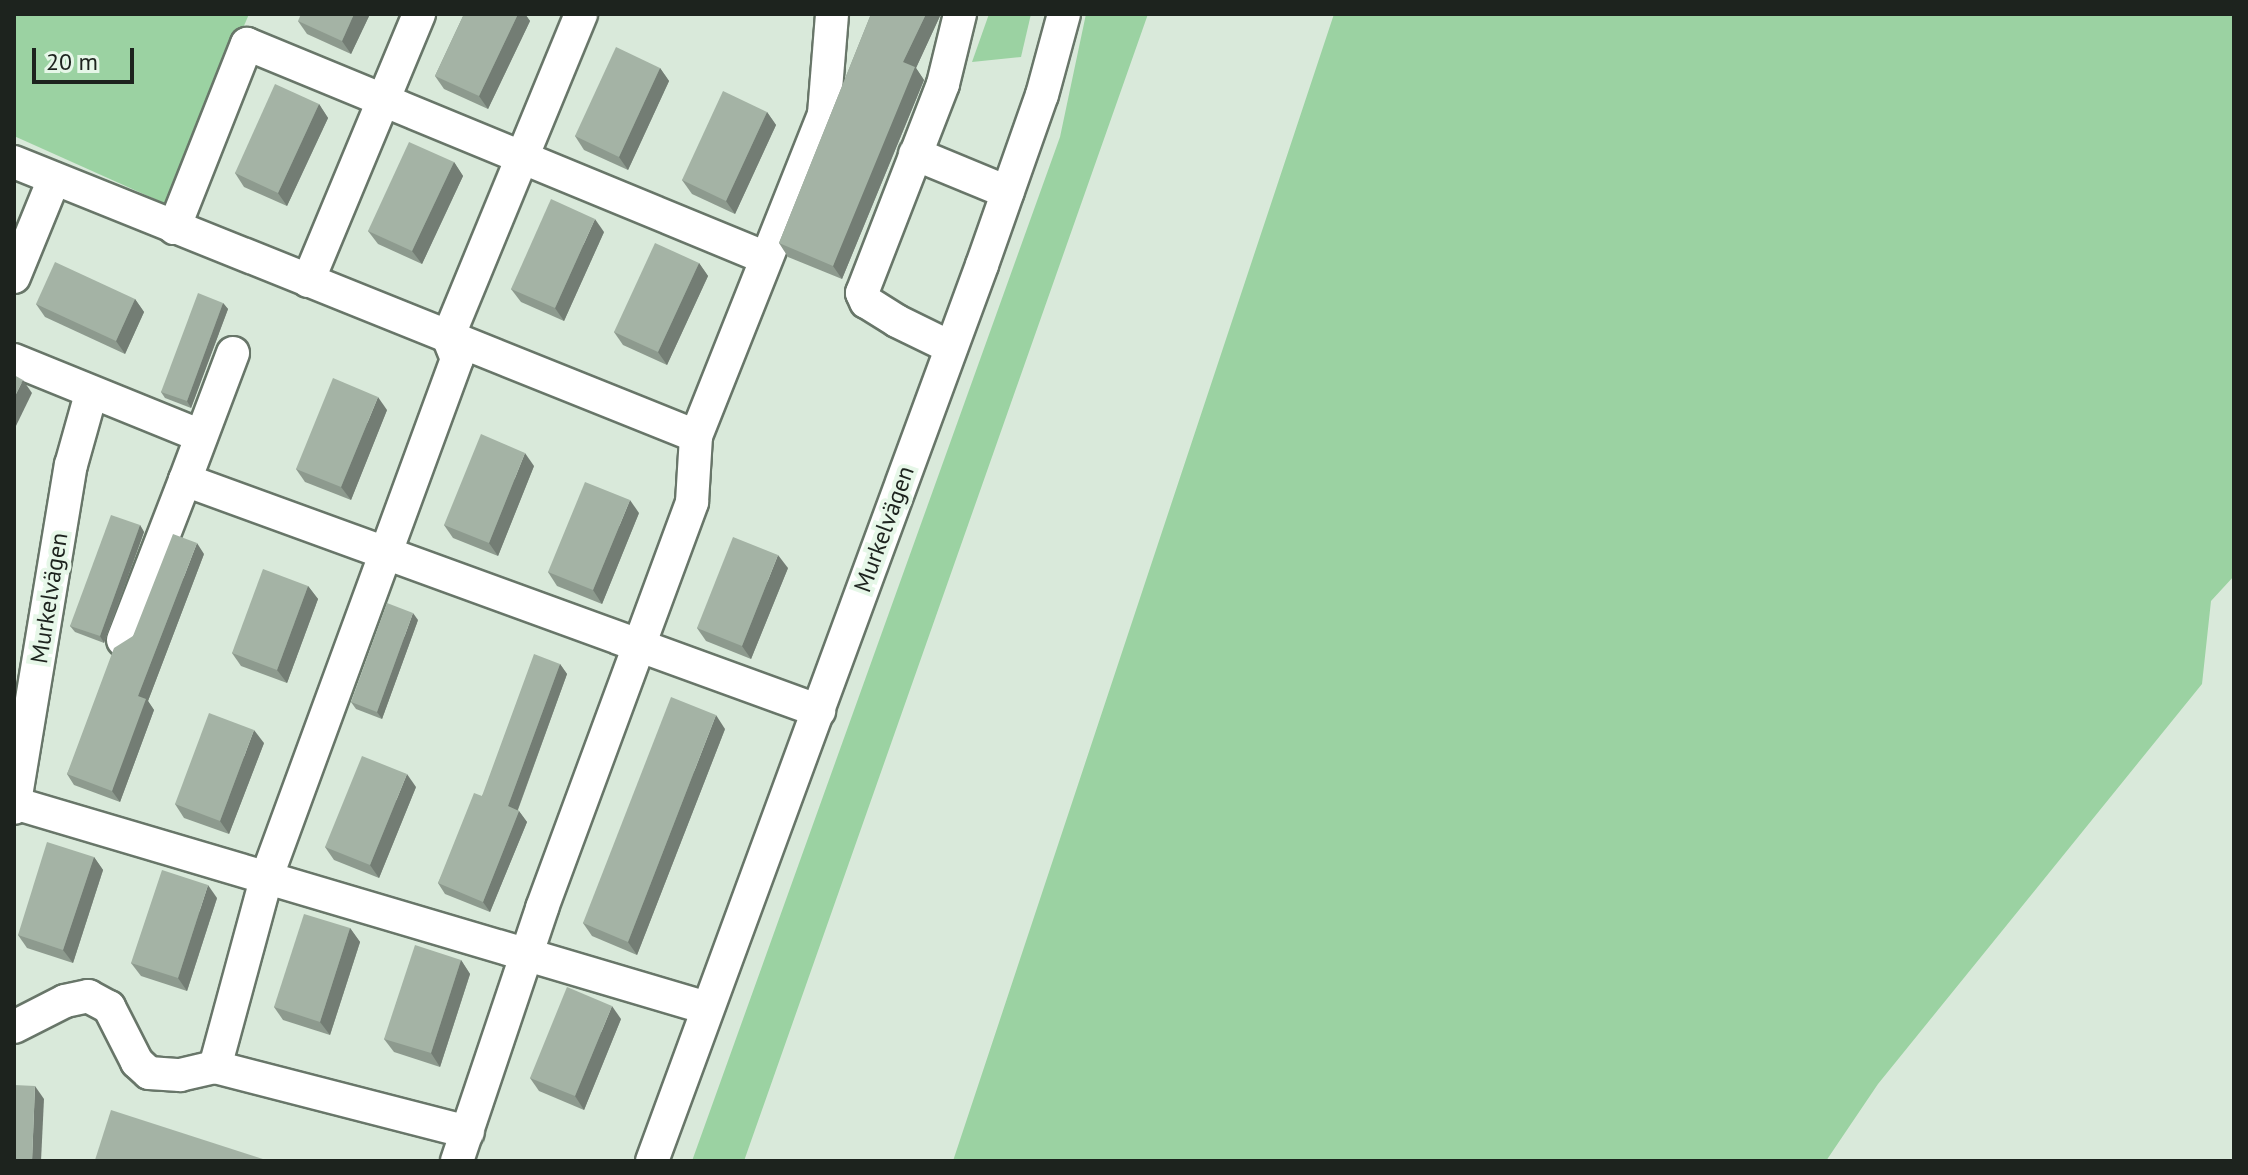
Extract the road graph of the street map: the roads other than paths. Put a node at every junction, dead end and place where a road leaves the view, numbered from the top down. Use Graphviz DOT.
graph roads {
  1 [pos="419,14"];
  2 [pos="581,14"];
  3 [pos="832,14"];
  4 [pos="960,14"];
  5 [pos="1064,14"];
  6 [pos="382,101"];
  7 [pos="915,154"];
  8 [pos="519,156"];
  9 [pos="14,162"];
  10 [pos="54,179"];
  11 [pos="1007,192"];
  12 [pos="174,228"];
  13 [pos="766,258"];
  14 [pos="14,277"];
  15 [pos="308,281"];
  16 [pos="448,337"];
  17 [pos="950,347"];
  18 [pos="233,353"];
  19 [pos="14,360"];
  20 [pos="91,394"];
  21 [pos="201,436"];
  22 [pos="696,436"];
  23 [pos="185,480"];
  24 [pos="386,555"];
  25 [pos="123,640"];
  26 [pos="638,645"];
  27 [pos="819,711"];
  28 [pos="14,805"];
  29 [pos="267,876"];
  30 [pos="527,954"];
  31 [pos="707,1008"];
  32 [pos="14,1027"];
  33 [pos="215,1067"];
  34 [pos="463,1147"];
  35 [pos="652,1161"];
  1 -- 6 [label="street"];
  2 -- 8 [label="street"];
  3 -- 13 [label="street"];
  4 -- 7 [label="street"];
  5 -- 11 [label="street, Murkelvägen"];
  6 -- 8 [label="street"];
  6 -- 12 [label="street"];
  6 -- 15 [label="street"];
  7 -- 11 [label="street"];
  7 -- 17 [label="street"];
  8 -- 13 [label="street"];
  8 -- 16 [label="street"];
  9 -- 10 [label="street"];
  10 -- 12 [label="street"];
  10 -- 14 [label="street"];
  11 -- 17 [label="street, Murkelvägen"];
  12 -- 15 [label="street"];
  13 -- 22 [label="street"];
  15 -- 16 [label="street"];
  16 -- 22 [label="street"];
  16 -- 24 [label="street"];
  17 -- 27 [label="street, Murkelvägen"];
  18 -- 21 [label="street"];
  19 -- 20 [label="street"];
  20 -- 21 [label="street"];
  20 -- 28 [label="street, Murkelvägen"];
  21 -- 23 [label="street"];
  22 -- 26 [label="street"];
  23 -- 24 [label="street"];
  23 -- 25 [label="street"];
  24 -- 26 [label="street"];
  24 -- 29 [label="street"];
  26 -- 27 [label="street"];
  26 -- 30 [label="street"];
  27 -- 31 [label="street, Murkelvägen"];
  28 -- 29 [label="street, Murkelvägen"];
  29 -- 30 [label="street, Murkelvägen"];
  29 -- 33 [label="street"];
  30 -- 31 [label="street, Murkelvägen"];
  30 -- 34 [label="street"];
  31 -- 35 [label="street, Murkelvägen"];
  32 -- 33 [label="street"];
  33 -- 34 [label="street"];
}
